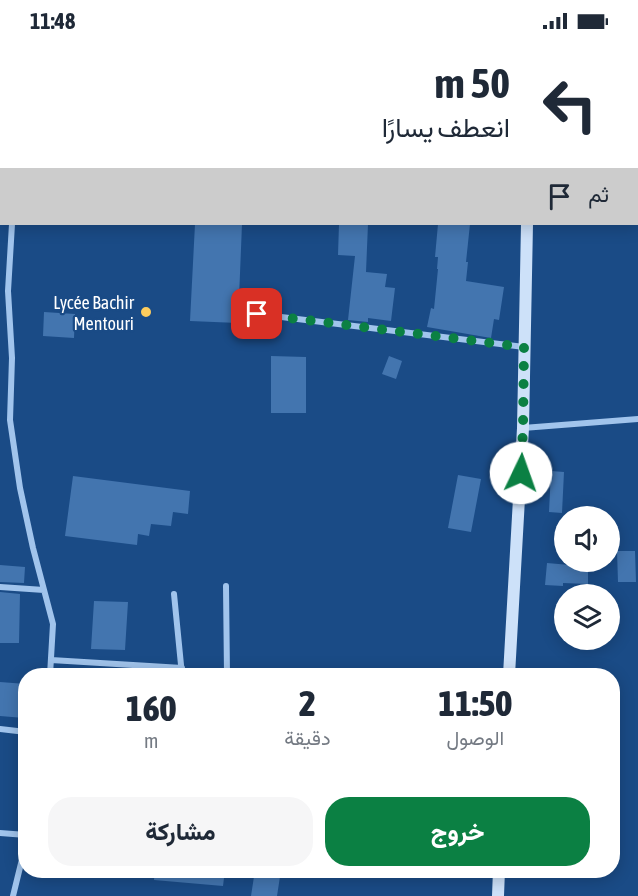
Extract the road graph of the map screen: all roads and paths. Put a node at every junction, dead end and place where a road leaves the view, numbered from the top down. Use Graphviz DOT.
graph roads {
  1 [pos="12,225"];
  2 [pos="528,225"];
  3 [pos="257,314"];
  4 [pos="524,347"];
  5 [pos="638,419"];
  6 [pos="523,428"];
  7 [pos="226,586"];
  8 [pos="0,587"];
  9 [pos="44,590"];
  10 [pos="174,594"];
  11 [pos="51,660"];
  12 [pos="50,668"];
  13 [pos="138,668"];
  14 [pos="182,668"];
  15 [pos="226,668"];
  16 [pos="510,668"];
  17 [pos="0,729"];
  18 [pos="18,731"];
  19 [pos="0,833"];
  20 [pos="18,834"];
  21 [pos="18,876"];
  22 [pos="499,878"];
  23 [pos="13,896"];
  24 [pos="498,896"];
  1 -- 9 [label="street"];
  2 -- 4 [label="street"];
  3 -- 4 [label="street"];
  4 -- 6 [label="street"];
  5 -- 6 [label="street"];
  6 -- 16 [label="street"];
  7 -- 15 [label="street"];
  8 -- 9 [label="street"];
  9 -- 11 [label="street"];
  10 -- 14 [label="street"];
  11 -- 12 [label="street"];
  11 -- 13 [label="street"];
  17 -- 18 [label="street"];
  19 -- 20 [label="street"];
  21 -- 23 [label="street"];
  22 -- 24 [label="street"];
}
